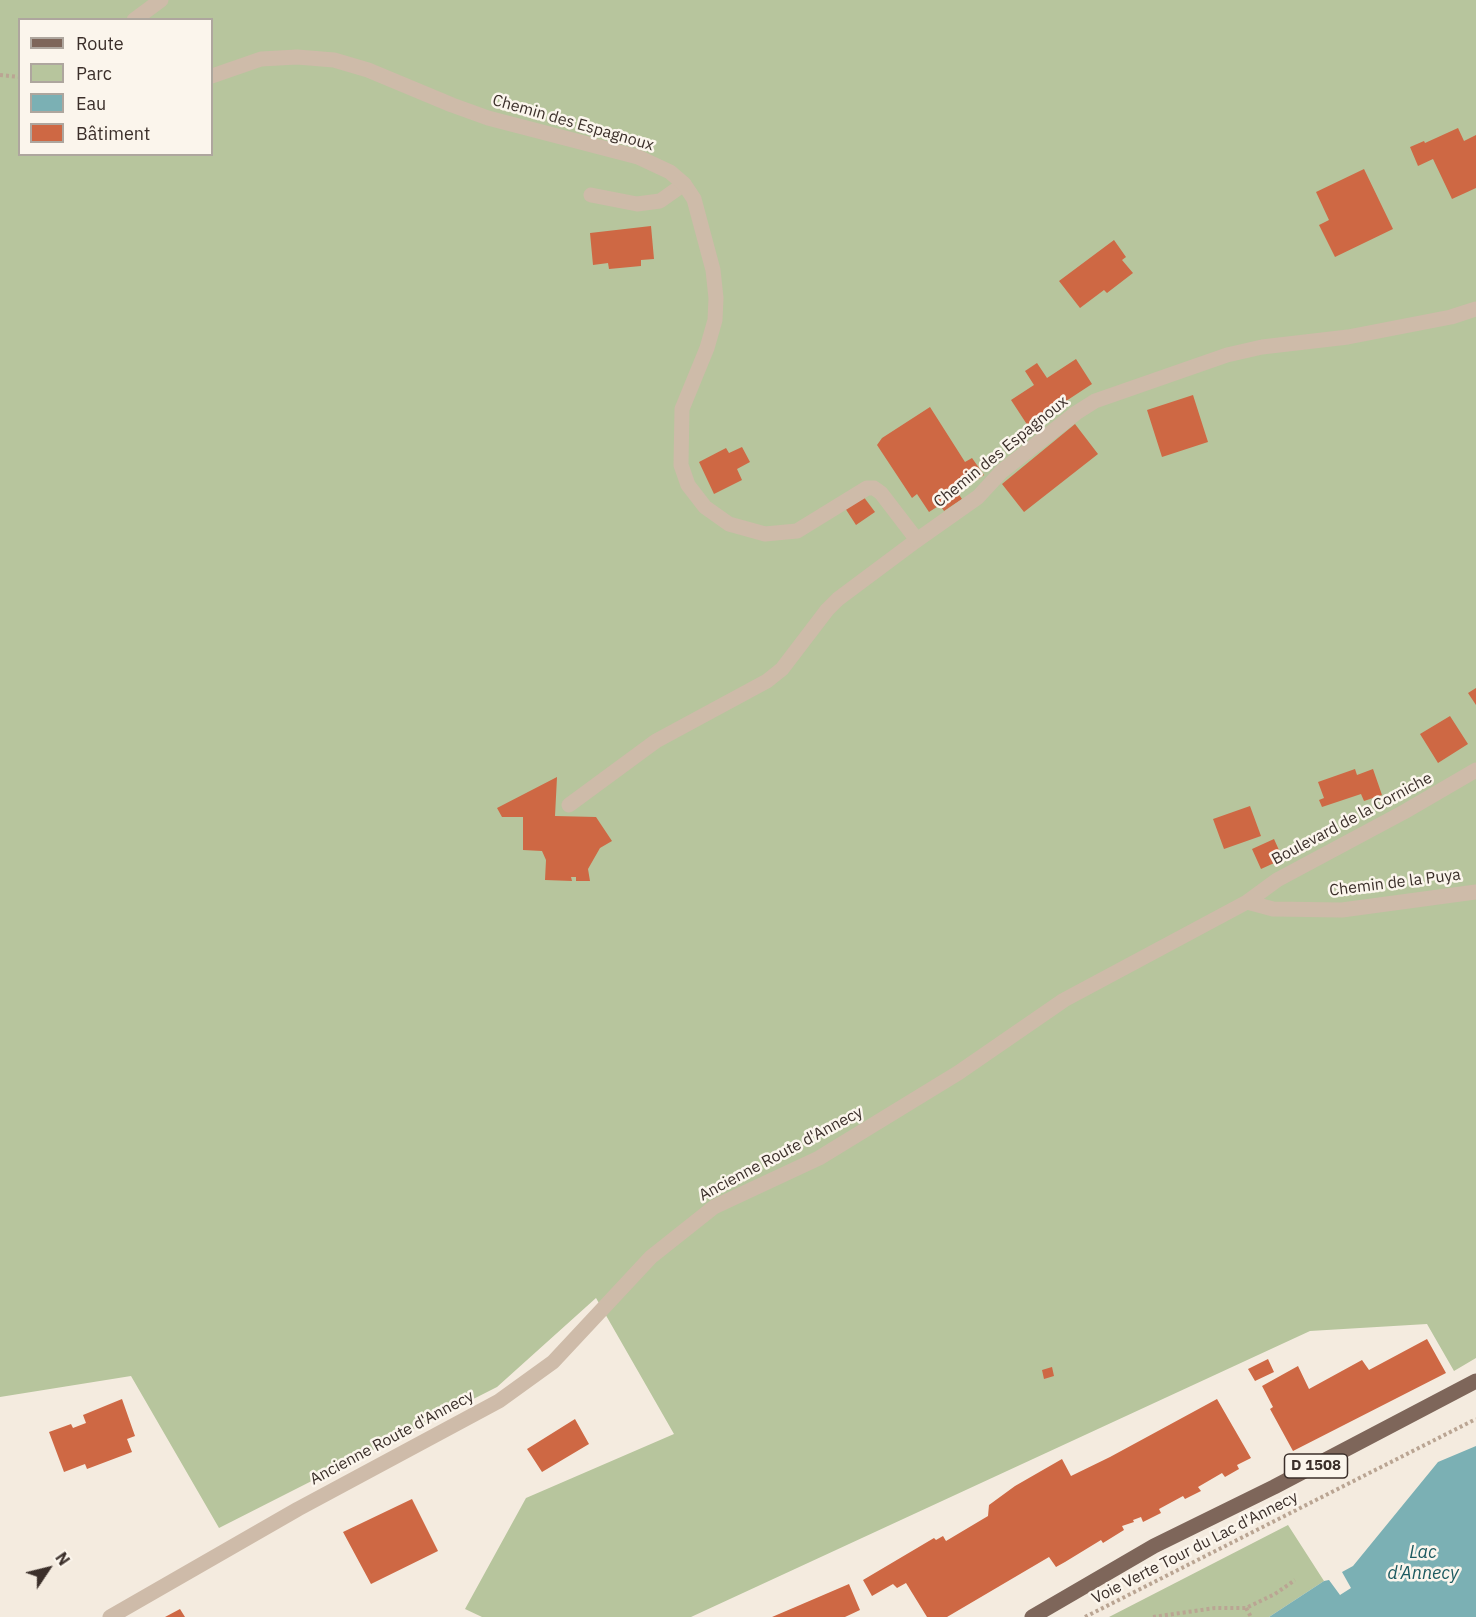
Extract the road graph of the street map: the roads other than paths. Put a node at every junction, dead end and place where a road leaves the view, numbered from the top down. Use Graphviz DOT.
graph roads {
  1 [pos="161,0"];
  2 [pos="137,18"];
  3 [pos="213,76"];
  4 [pos="684,184"];
  5 [pos="591,195"];
  6 [pos="1476,309"];
  7 [pos="916,540"];
  8 [pos="1476,770"];
  9 [pos="569,805"];
  10 [pos="1476,892"];
  11 [pos="1247,902"];
  12 [pos="1476,1381"];
  13 [pos="110,1617"];
  14 [pos="1032,1617"];
  1 -- 2 [label="street"];
  3 -- 4 [label="street, Chemin des Espagnoux"];
  4 -- 5 [label="street"];
  4 -- 7 [label="street, Chemin des Espagnoux"];
  6 -- 7 [label="street, Chemin des Espagnoux"];
  7 -- 9 [label="street"];
  8 -- 11 [label="street, Boulevard de la Corniche"];
  10 -- 11 [label="street, Chemin de la Puya"];
  11 -- 13 [label="street, Ancienne Route d'Annecy"];
  12 -- 14 [label="main road, D 1508"];
}
